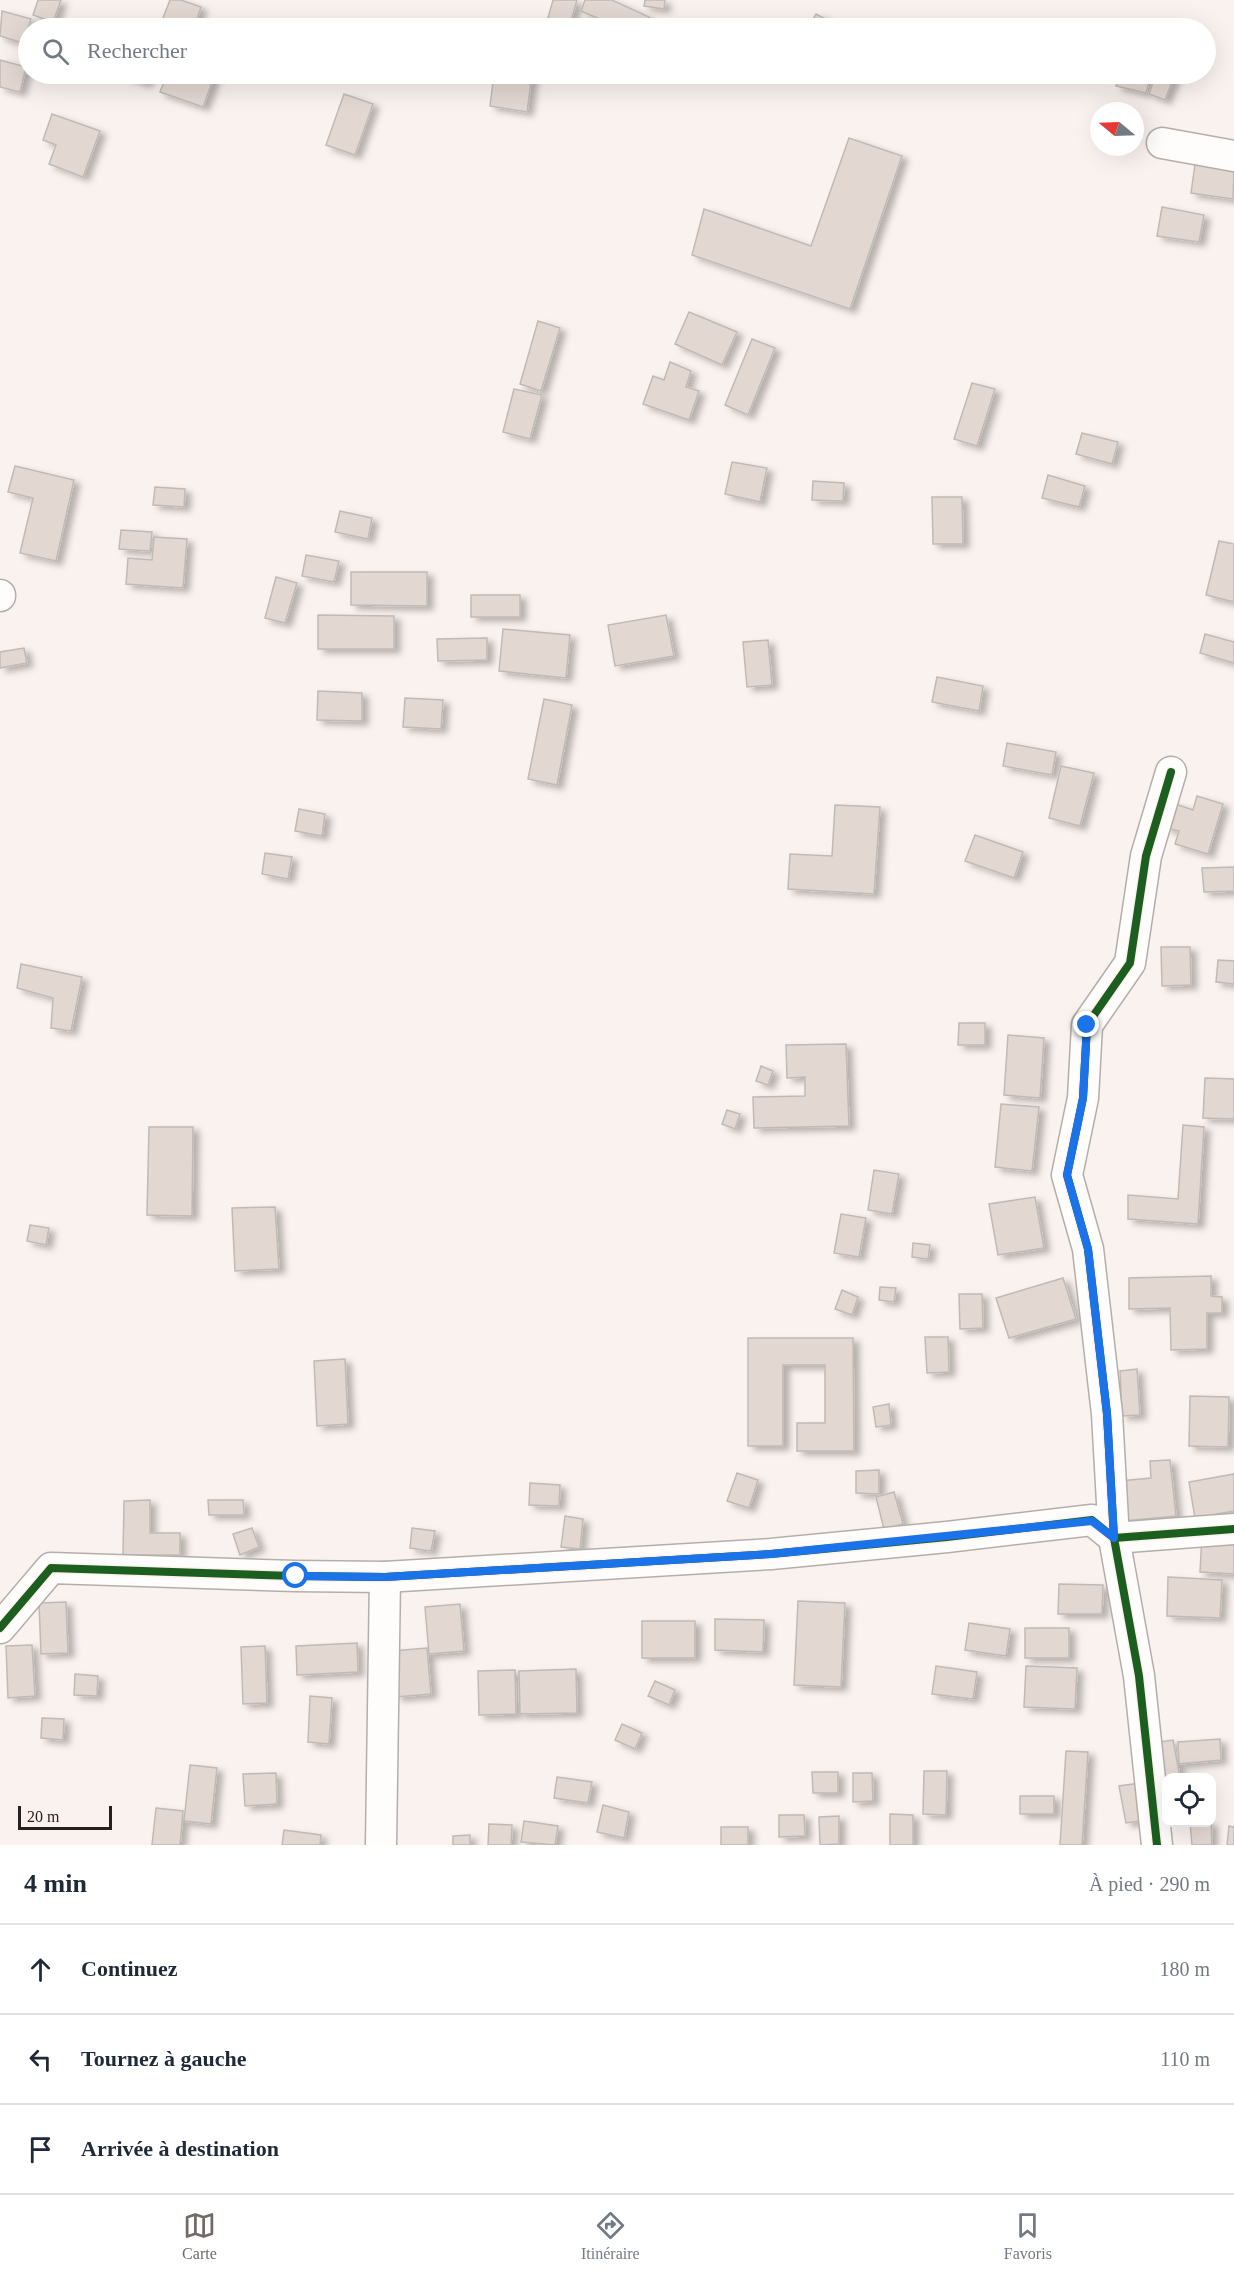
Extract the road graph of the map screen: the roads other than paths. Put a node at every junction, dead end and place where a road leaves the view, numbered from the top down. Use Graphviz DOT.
graph roads {
  1 [pos="1162,143"];
  2 [pos="1234,156"];
  3 [pos="1171,772"];
  4 [pos="1234,1529"];
  5 [pos="1114,1538"];
  6 [pos="385,1577"];
  7 [pos="0,1628"];
  8 [pos="381,1845"];
  9 [pos="1157,1845"];
  1 -- 2 [label="street"];
  3 -- 5 [label="street"];
  4 -- 5 [label="street"];
  5 -- 6 [label="street"];
  5 -- 9 [label="street"];
  6 -- 7 [label="street"];
  6 -- 8 [label="street"];
}
